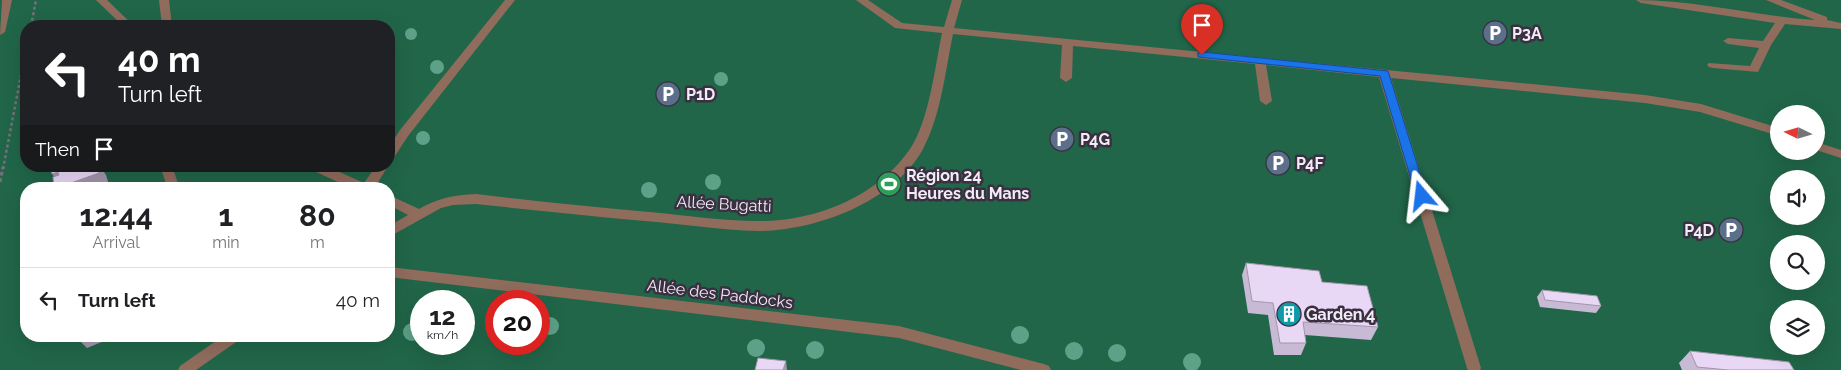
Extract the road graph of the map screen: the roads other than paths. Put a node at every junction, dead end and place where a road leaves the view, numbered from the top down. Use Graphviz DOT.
graph roads {
  1 [pos="7,0"];
  2 [pos="101,0"];
  3 [pos="164,0"];
  4 [pos="510,0"];
  5 [pos="862,0"];
  6 [pos="957,0"];
  7 [pos="1642,0"];
  8 [pos="1771,0"];
  9 [pos="123,20"];
  10 [pos="166,20"];
  11 [pos="1782,21"];
  12 [pos="1838,25"];
  13 [pos="948,31"];
  14 [pos="0,32"];
  15 [pos="1728,41"];
  16 [pos="1068,42"];
  17 [pos="1766,45"];
  18 [pos="1260,61"];
  19 [pos="1713,65"];
  20 [pos="1384,73"];
  21 [pos="1066,78"];
  22 [pos="1266,102"];
  23 [pos="1770,129"];
  24 [pos="395,147"];
  25 [pos="1825,149"];
  26 [pos="1841,154"];
  27 [pos="328,172"];
  28 [pos="350,182"];
  29 [pos="395,203"];
  30 [pos="418,214"];
  31 [pos="395,228"];
  32 [pos="395,273"];
  33 [pos="224,342"];
  34 [pos="1474,368"];
  35 [pos="185,370"];
  36 [pos="1044,370"];
  1 -- 14 [label="lane"];
  2 -- 9 [label="lane"];
  3 -- 10 [label="lane"];
  4 -- 24 [label="lane"];
  5 -- 13 [label="lane"];
  6 -- 13 [label="lane, Allée Bugatti"];
  7 -- 11 [label="lane"];
  8 -- 12 [label="lane"];
  11 -- 12 [label="lane"];
  11 -- 17 [label="lane"];
  13 -- 16 [label="lane"];
  13 -- 30 [label="lane, Allée Bugatti"];
  15 -- 17 [label="lane"];
  16 -- 18 [label="lane"];
  16 -- 21 [label="lane"];
  17 -- 19 [label="lane"];
  18 -- 20 [label="lane"];
  18 -- 22 [label="lane"];
  20 -- 23 [label="lane"];
  20 -- 34 [label="lane"];
  25 -- 26 [label="lane"];
  27 -- 28 [label="lane"];
  29 -- 30 [label="lane"];
  30 -- 31 [label="lane, Allée Bugatti"];
  32 -- 36 [label="lane, Allée des Paddocks"];
  33 -- 35 [label="lane"];
}
